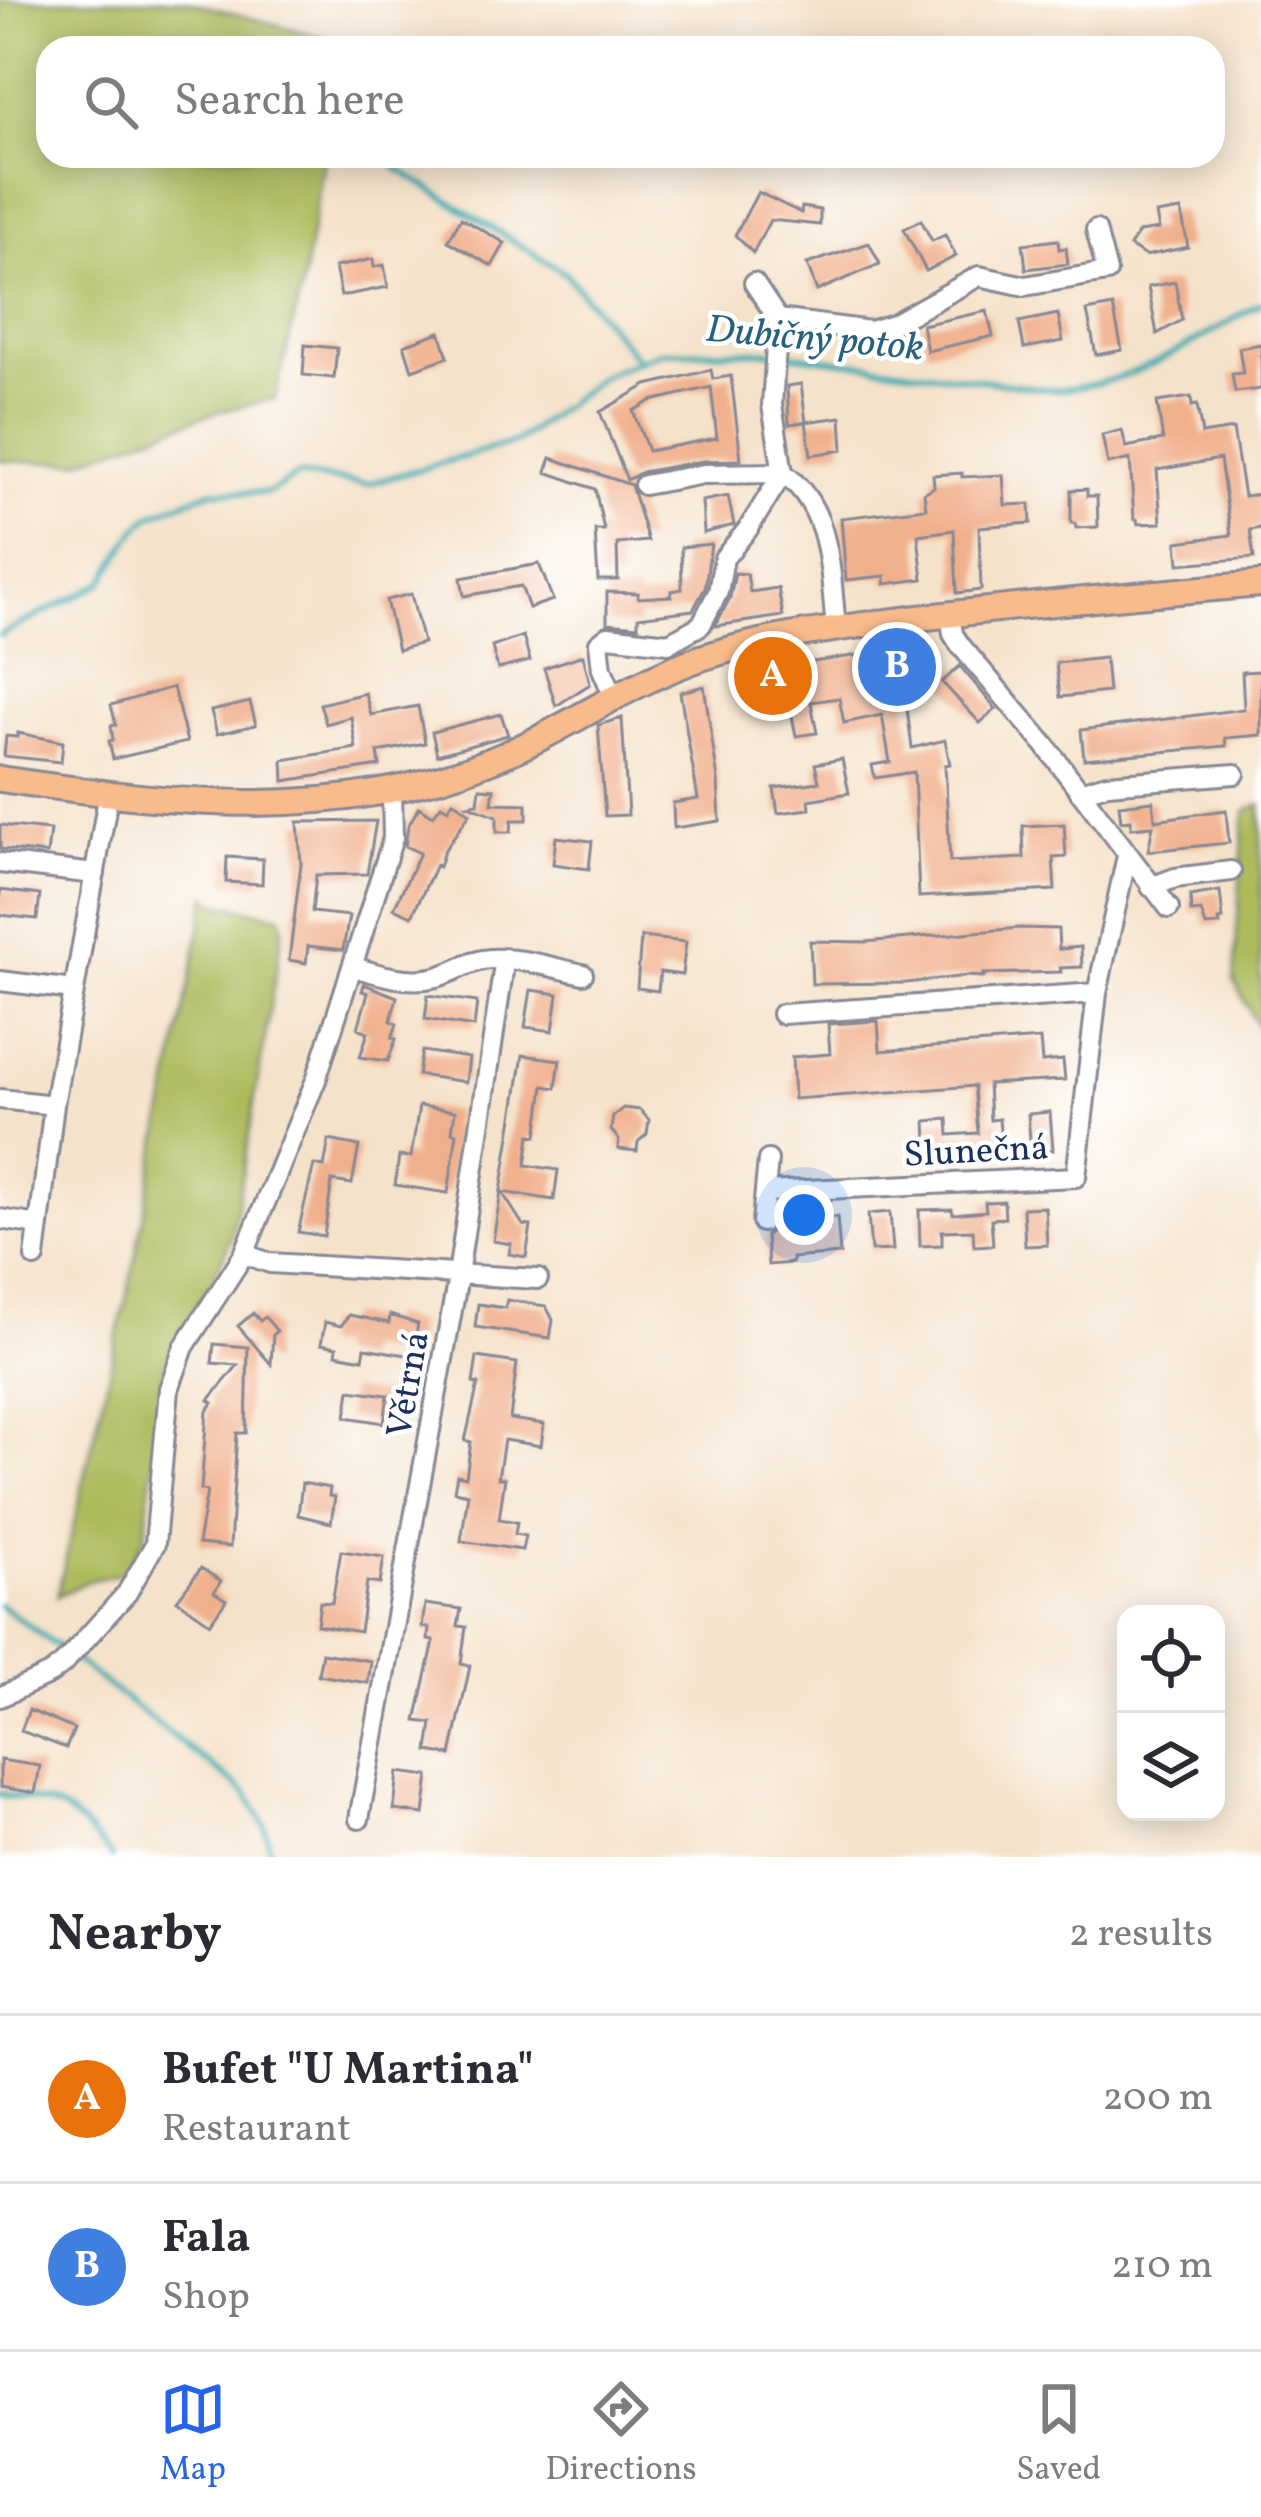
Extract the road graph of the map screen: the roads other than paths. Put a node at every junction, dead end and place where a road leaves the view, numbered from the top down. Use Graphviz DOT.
graph roads {
  1 [pos="1096,230"];
  2 [pos="754,283"];
  3 [pos="778,319"];
  4 [pos="783,473"];
  5 [pos="644,485"];
  6 [pos="1261,584"];
  7 [pos="950,614"];
  8 [pos="836,628"];
  9 [pos="613,695"];
  10 [pos="1235,774"];
  11 [pos="0,779"];
  12 [pos="392,791"];
  13 [pos="109,792"];
  14 [pos="1080,792"];
  15 [pos="1127,856"];
  16 [pos="0,863"];
  17 [pos="1231,871"];
  18 [pos="95,874"];
  19 [pos="1156,885"];
  20 [pos="1169,908"];
  21 [pos="505,958"];
  22 [pos="354,967"];
  23 [pos="583,974"];
  24 [pos="0,981"];
  25 [pos="74,990"];
  26 [pos="1097,993"];
  27 [pos="782,1014"];
  28 [pos="0,1099"];
  29 [pos="54,1105"];
  30 [pos="768,1160"];
  31 [pos="765,1192"];
  32 [pos="0,1219"];
  33 [pos="762,1222"];
  34 [pos="39,1226"];
  35 [pos="244,1254"];
  36 [pos="35,1257"];
  37 [pos="458,1275"];
  38 [pos="538,1279"];
  39 [pos="0,1696"];
  40 [pos="359,1819"];
  1 -- 3 [label="street"];
  2 -- 3 [label="street"];
  3 -- 4 [label="street"];
  4 -- 5 [label="street"];
  4 -- 8 [label="street"];
  4 -- 9 [label="street"];
  6 -- 7 [label="main road"];
  7 -- 8 [label="main road"];
  7 -- 14 [label="street"];
  8 -- 9 [label="main road"];
  9 -- 12 [label="main road"];
  10 -- 14 [label="street"];
  11 -- 13 [label="main road"];
  12 -- 13 [label="main road"];
  12 -- 22 [label="street"];
  13 -- 18 [label="street"];
  14 -- 15 [label="street"];
  15 -- 19 [label="street"];
  15 -- 26 [label="street, Slunečná"];
  16 -- 18 [label="street"];
  17 -- 19 [label="street"];
  18 -- 25 [label="street"];
  19 -- 20 [label="street"];
  21 -- 22 [label="street"];
  21 -- 23 [label="street"];
  21 -- 37 [label="street, Větrná"];
  22 -- 35 [label="street"];
  24 -- 25 [label="street"];
  25 -- 29 [label="street"];
  26 -- 27 [label="street"];
  26 -- 31 [label="street, Slunečná"];
  28 -- 29 [label="street"];
  29 -- 34 [label="street"];
  30 -- 31 [label="street"];
  31 -- 33 [label="street"];
  32 -- 34 [label="street"];
  34 -- 36 [label="street"];
  35 -- 37 [label="street"];
  35 -- 39 [label="street"];
  37 -- 38 [label="street"];
  37 -- 40 [label="street, Větrná"];
}
